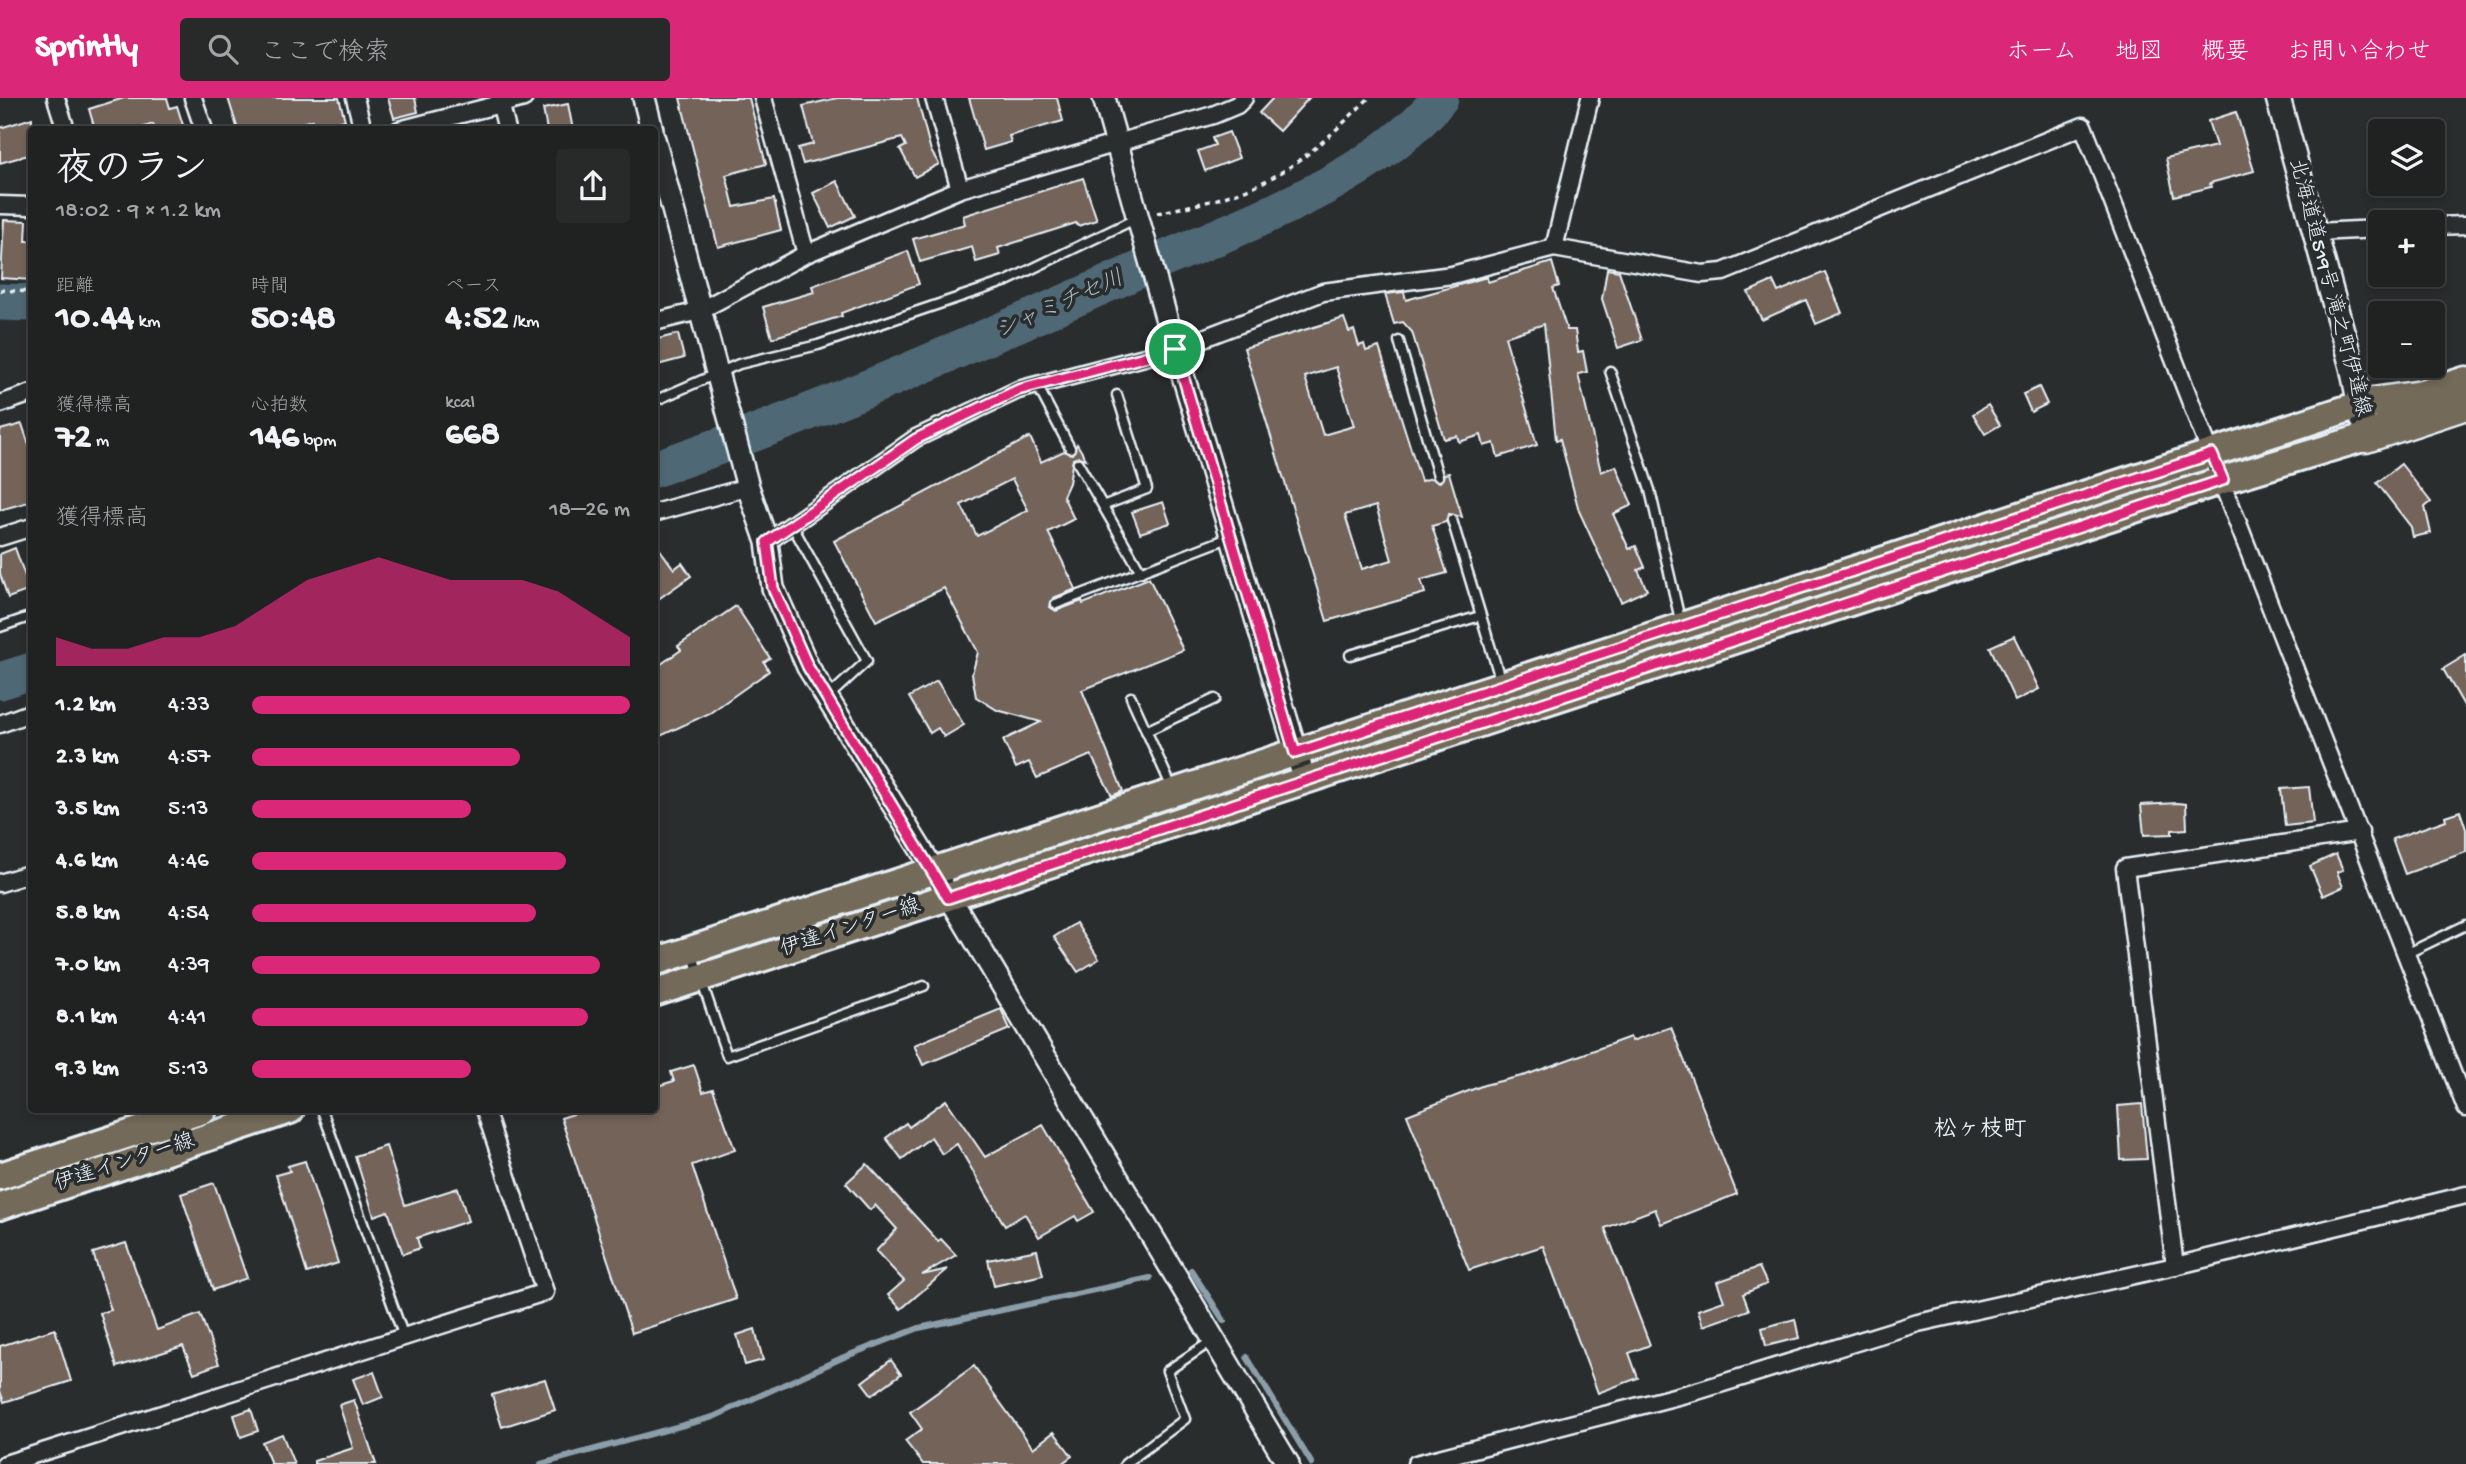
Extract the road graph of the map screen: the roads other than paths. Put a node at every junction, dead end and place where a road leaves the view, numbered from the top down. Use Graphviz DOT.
graph roads {
  1 [pos="56,98"];
  2 [pos="193,98"];
  3 [pos="355,98"];
  4 [pos="524,98"];
  5 [pos="644,98"];
  6 [pos="763,98"];
  7 [pos="934,98"];
  8 [pos="1104,98"];
  9 [pos="1591,98"];
  10 [pos="2278,98"];
  11 [pos="1239,100"];
  12 [pos="500,101"];
  13 [pos="65,126"];
  14 [pos="203,126"];
  15 [pos="362,126"];
  16 [pos="413,126"];
  17 [pos="506,126"];
  18 [pos="651,126"];
  19 [pos="1117,144"];
  20 [pos="658,154"];
  21 [pos="960,189"];
  22 [pos="0,205"];
  23 [pos="28,206"];
  24 [pos="2466,225"];
  25 [pos="2445,226"];
  26 [pos="1139,227"];
  27 [pos="2368,230"];
  28 [pos="2315,232"];
  29 [pos="1554,248"];
  30 [pos="806,254"];
  31 [pos="699,311"];
  32 [pos="658,321"];
  33 [pos="1399,341"];
  34 [pos="1175,349"];
  35 [pos="1610,371"];
  36 [pos="718,379"];
  37 [pos="2466,382"];
  38 [pos="1037,385"];
  39 [pos="28,394"];
  40 [pos="1117,395"];
  41 [pos="658,400"];
  42 [pos="0,404"];
  43 [pos="2466,404"];
  44 [pos="2359,405"];
  45 [pos="2366,437"];
  46 [pos="1070,448"];
  47 [pos="2212,454"];
  48 [pos="1078,463"];
  49 [pos="1438,476"];
  50 [pos="746,479"];
  51 [pos="2223,480"];
  52 [pos="1105,505"];
  53 [pos="658,512"];
  54 [pos="1452,520"];
  55 [pos="792,525"];
  56 [pos="28,528"];
  57 [pos="0,537"];
  58 [pos="1231,537"];
  59 [pos="767,542"];
  60 [pos="1141,572"];
  61 [pos="1056,604"];
  62 [pos="1480,616"];
  63 [pos="28,617"];
  64 [pos="1682,626"];
  65 [pos="0,627"];
  66 [pos="1350,655"];
  67 [pos="1609,666"];
  68 [pos="1502,685"];
  69 [pos="1130,697"];
  70 [pos="827,698"];
  71 [pos="1215,699"];
  72 [pos="28,714"];
  73 [pos="0,724"];
  74 [pos="1146,731"];
  75 [pos="1295,753"];
  76 [pos="1305,781"];
  77 [pos="1174,792"];
  78 [pos="2360,832"];
  79 [pos="934,871"];
  80 [pos="28,874"];
  81 [pos="0,883"];
  82 [pos="948,898"];
  83 [pos="2466,925"];
  84 [pos="691,950"];
  85 [pos="2408,953"];
  86 [pos="658,961"];
  87 [pos="699,979"];
  88 [pos="924,986"];
  89 [pos="658,992"];
  90 [pos="2466,1108"];
  91 [pos="194,1113"];
  92 [pos="281,1113"];
  93 [pos="323,1113"];
  94 [pos="486,1113"];
  95 [pos="0,1176"];
  96 [pos="2466,1195"];
  97 [pos="0,1206"];
  98 [pos="2175,1266"];
  99 [pos="404,1337"];
  100 [pos="1213,1340"];
  101 [pos="5,1464"];
  102 [pos="1125,1464"];
  103 [pos="1288,1464"];
  104 [pos="1416,1464"];
  1 -- 13 [label="street"];
  2 -- 14 [label="street"];
  3 -- 15 [label="street"];
  4 -- 12 [label="street"];
  5 -- 18 [label="street"];
  6 -- 30 [label="street"];
  7 -- 21 [label="street"];
  8 -- 19 [label="street"];
  9 -- 29 [label="street"];
  10 -- 28 [label="main road, 北海道道519号 滝之町伊達線"];
  11 -- 19 [label="street"];
  12 -- 16 [label="street"];
  12 -- 17 [label="street"];
  19 -- 21 [label="street"];
  19 -- 26 [label="street"];
  20 -- 31 [label="street"];
  21 -- 30 [label="street"];
  22 -- 23 [label="street"];
  24 -- 25 [label="street"];
  26 -- 34 [label="street"];
  26 -- 36 [label="lane"];
  27 -- 28 [label="street"];
  28 -- 44 [label="main road, 北海道道519号 滝之町伊達線"];
  29 -- 34 [label="street"];
  29 -- 47 [label="street"];
  30 -- 31 [label="street"];
  31 -- 32 [label="street"];
  31 -- 36 [label="street"];
  33 -- 49 [label="lane"];
  34 -- 38 [label="street"];
  34 -- 58 [label="street"];
  35 -- 64 [label="lane"];
  36 -- 41 [label="lane"];
  36 -- 50 [label="street"];
  37 -- 44 [label="highway"];
  38 -- 46 [label="lane"];
  38 -- 55 [label="street"];
  39 -- 42 [label="street"];
  40 -- 52 [label="lane"];
  43 -- 45 [label="highway"];
  44 -- 45 [label="main road, 北海道道519号 滝之町伊達線"];
  44 -- 47 [label="main road, 伊達インター線"];
  45 -- 51 [label="main road, 伊達インター線"];
  47 -- 51 [label="street"];
  47 -- 64 [label="main road, 伊達インター線"];
  48 -- 52 [label="lane"];
  50 -- 53 [label="street"];
  50 -- 59 [label="street"];
  51 -- 67 [label="main road, 伊達インター線"];
  51 -- 78 [label="street"];
  52 -- 60 [label="lane"];
  54 -- 62 [label="lane"];
  55 -- 59 [label="street"];
  55 -- 70 [label="lane"];
  56 -- 57 [label="street"];
  58 -- 60 [label="lane"];
  58 -- 75 [label="street"];
  59 -- 70 [label="street"];
  60 -- 61 [label="lane"];
  62 -- 66 [label="lane"];
  62 -- 68 [label="lane"];
  63 -- 65 [label="lane"];
  64 -- 67 [label="main road, 伊達インター線"];
  67 -- 68 [label="main road, 伊達インター線"];
  67 -- 76 [label="main road, 伊達インター線"];
  68 -- 75 [label="main road, 伊達インター線"];
  69 -- 74 [label="lane"];
  70 -- 79 [label="street"];
  71 -- 74 [label="lane"];
  72 -- 73 [label="street"];
  74 -- 77 [label="lane"];
  75 -- 76 [label="street"];
  75 -- 77 [label="main road, 伊達インター線"];
  76 -- 82 [label="main road, 伊達インター線"];
  77 -- 79 [label="main road, 伊達インター線"];
  78 -- 85 [label="street"];
  78 -- 98 [label="street"];
  79 -- 82 [label="street"];
  79 -- 84 [label="main road, 伊達インター線"];
  80 -- 81 [label="street"];
  82 -- 87 [label="main road, 伊達インター線"];
  82 -- 100 [label="street"];
  83 -- 85 [label="lane"];
  84 -- 86 [label="main road, 伊達インター線"];
  84 -- 87 [label="lane"];
  85 -- 90 [label="street"];
  87 -- 88 [label="lane"];
  87 -- 89 [label="main road, 伊達インター線"];
  91 -- 95 [label="main road, 伊達インター線"];
  92 -- 97 [label="main road, 伊達インター線"];
  93 -- 99 [label="lane"];
  94 -- 99 [label="street"];
  96 -- 98 [label="street"];
  98 -- 104 [label="street"];
  99 -- 101 [label="street"];
  100 -- 102 [label="lane"];
  100 -- 103 [label="street"];
}
